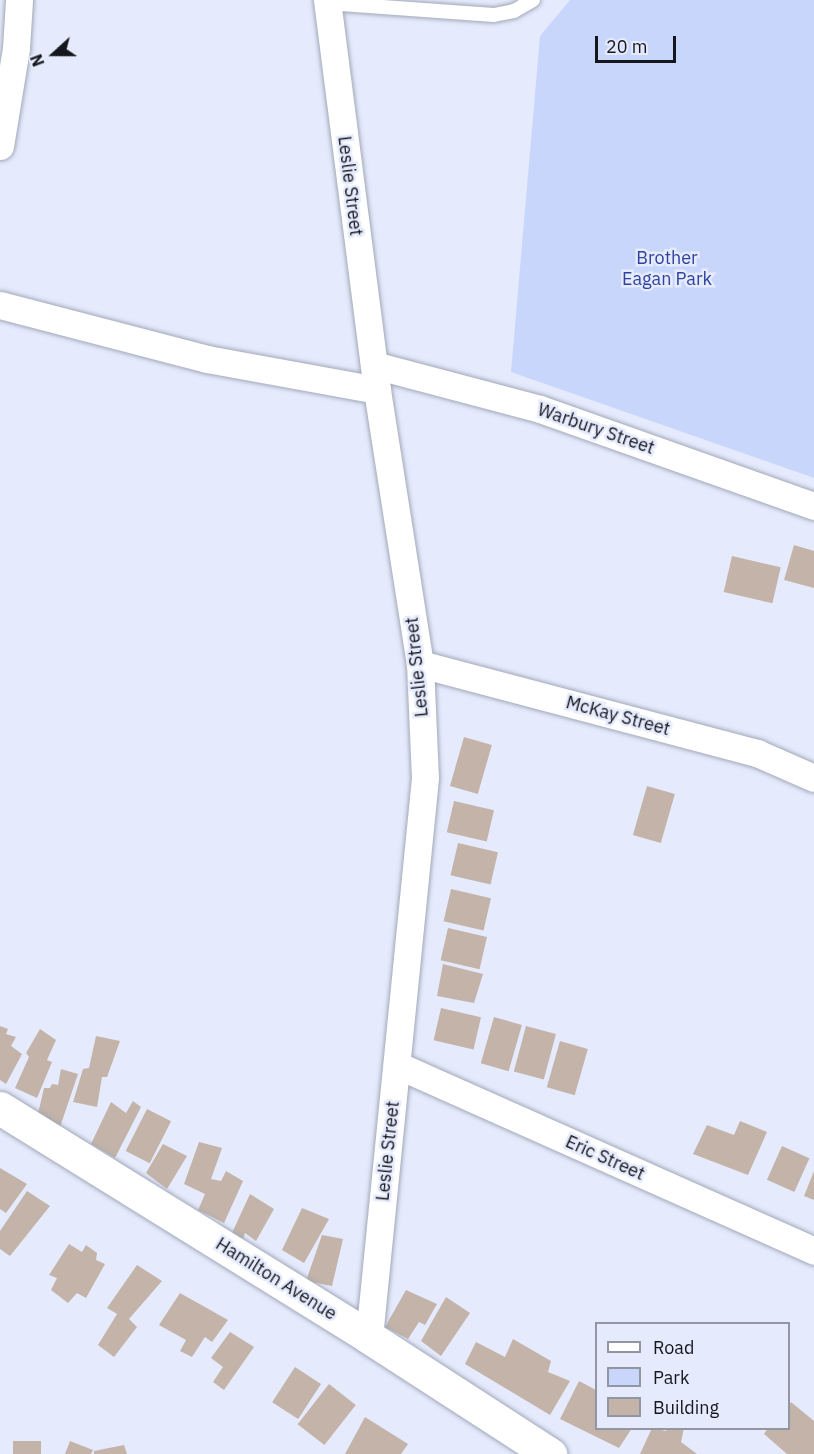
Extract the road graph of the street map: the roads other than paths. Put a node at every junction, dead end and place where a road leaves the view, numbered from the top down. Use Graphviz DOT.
graph roads {
  1 [pos="19,0"];
  2 [pos="533,0"];
  3 [pos="327,2"];
  4 [pos="0,146"];
  5 [pos="0,305"];
  6 [pos="376,377"];
  7 [pos="814,506"];
  8 [pos="420,664"];
  9 [pos="814,778"];
  10 [pos="397,1065"];
  11 [pos="0,1108"];
  12 [pos="814,1251"];
  13 [pos="369,1337"];
  14 [pos="550,1454"];
  1 -- 4 [label="street"];
  2 -- 3 [label="lane"];
  3 -- 6 [label="street, Leslie Street"];
  5 -- 6 [label="street, Warbury Street"];
  6 -- 7 [label="street, Warbury Street"];
  6 -- 8 [label="street, Leslie Street"];
  8 -- 9 [label="street, McKay Street"];
  8 -- 10 [label="street, Leslie Street"];
  10 -- 12 [label="street, Eric Street"];
  10 -- 13 [label="street, Leslie Street"];
  11 -- 13 [label="street, Hamilton Avenue"];
  13 -- 14 [label="street, Hamilton Avenue"];
}
